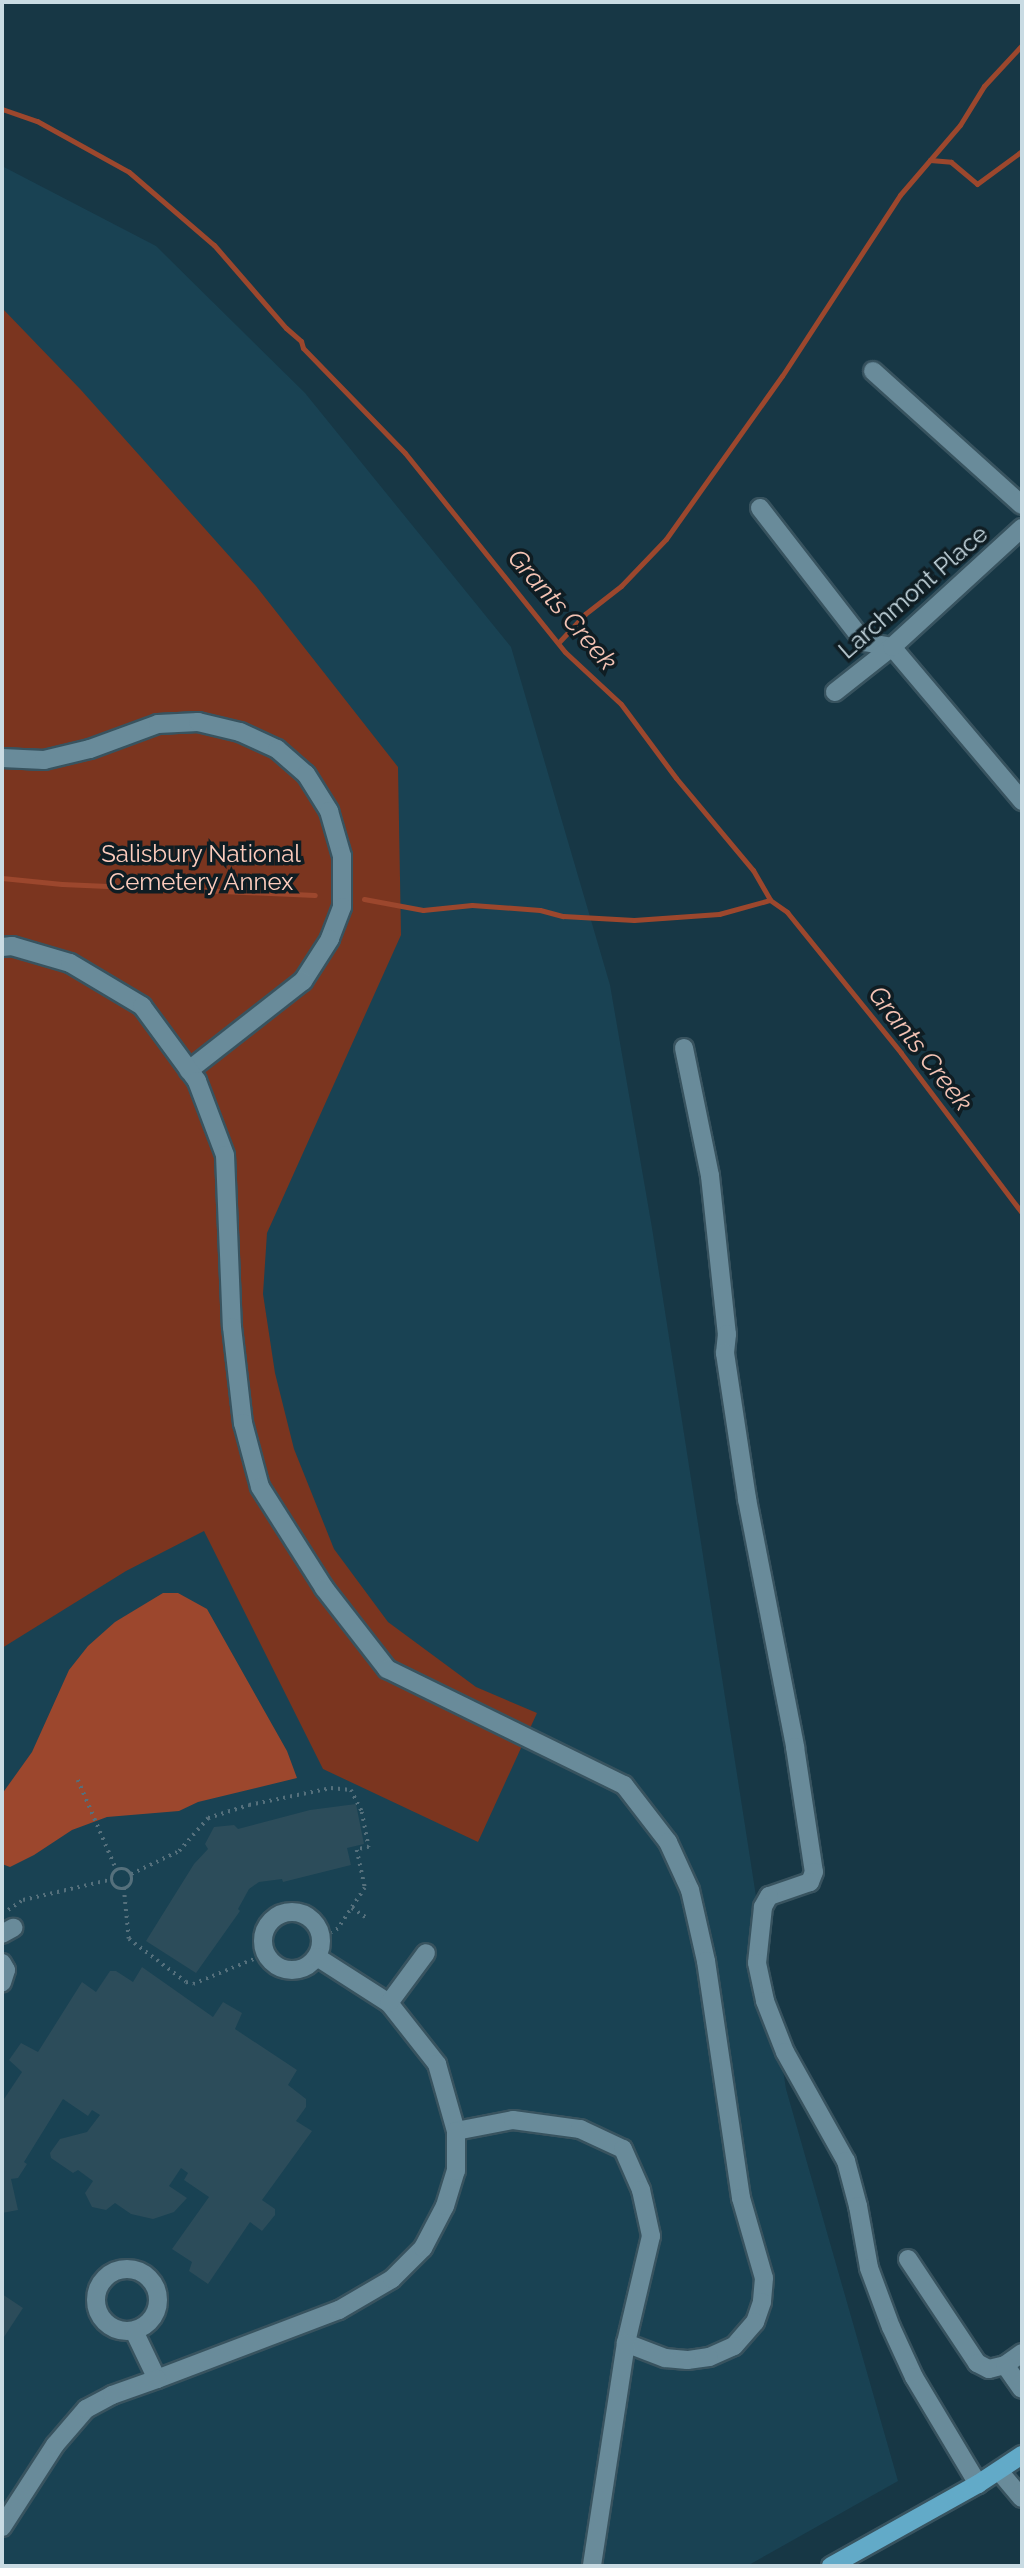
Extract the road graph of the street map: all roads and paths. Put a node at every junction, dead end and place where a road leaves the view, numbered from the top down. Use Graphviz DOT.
graph roads {
  1 [pos="873,371"];
  2 [pos="1022,505"];
  3 [pos="760,508"];
  4 [pos="1022,528"];
  5 [pos="892,647"];
  6 [pos="835,692"];
  7 [pos="2,758"];
  8 [pos="1022,801"];
  9 [pos="2,947"];
  10 [pos="684,1048"];
  11 [pos="190,1070"];
  12 [pos="78,1780"];
  13 [pos="117,1871"];
  14 [pos="131,1874"];
  15 [pos="113,1879"];
  16 [pos="124,1888"];
  17 [pos="352,1908"];
  18 [pos="367,1918"];
  19 [pos="6,1925"];
  20 [pos="321,1938"];
  21 [pos="426,1953"];
  22 [pos="266,1954"];
  23 [pos="317,1957"];
  24 [pos="2,1963"];
  25 [pos="2,1982"];
  26 [pos="389,2003"];
  27 [pos="456,2131"];
  28 [pos="908,2259"];
  29 [pos="134,2331"];
  30 [pos="625,2343"];
  31 [pos="1022,2353"];
  32 [pos="1005,2365"];
  33 [pos="157,2379"];
  34 [pos="1022,2389"];
  35 [pos="1022,2455"];
  36 [pos="999,2470"];
  37 [pos="978,2484"];
  38 [pos="1022,2498"];
  39 [pos="2,2527"];
  40 [pos="592,2566"];
  41 [pos="831,2566"];
  1 -- 2 [label="street"];
  3 -- 5 [label="street"];
  4 -- 5 [label="street, Larchmont Place"];
  5 -- 6 [label="street, Larchmont Place"];
  5 -- 8 [label="street"];
  7 -- 11 [label="street"];
  9 -- 11 [label="street"];
  10 -- 37 [label="street"];
  11 -- 30 [label="street"];
  12 -- 13 [label="path"];
  13 -- 14 [label="path"];
  13 -- 15 [label="path"];
  14 -- 16 [label="path"];
  14 -- 17 [label="path"];
  15 -- 16 [label="path"];
  15 -- 19 [label="path"];
  16 -- 22 [label="path"];
  17 -- 18 [label="path"];
  17 -- 20 [label="path"];
  20 -- 22 [label="street"];
  20 -- 23 [label="street"];
  21 -- 26 [label="street"];
  22 -- 23 [label="street"];
  23 -- 26 [label="street"];
  24 -- 25 [label="street"];
  26 -- 27 [label="street"];
  27 -- 30 [label="street"];
  27 -- 33 [label="street"];
  28 -- 32 [label="street"];
  29 -- 33 [label="street"];
  30 -- 40 [label="street"];
  31 -- 32 [label="street"];
  32 -- 34 [label="street"];
  33 -- 39 [label="street"];
  35 -- 36 [label="main road"];
  36 -- 37 [label="main road"];
  36 -- 38 [label="street"];
  37 -- 41 [label="main road"];
}
